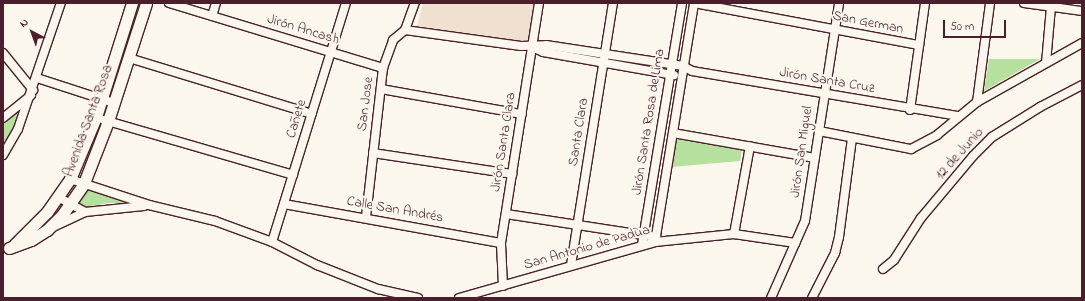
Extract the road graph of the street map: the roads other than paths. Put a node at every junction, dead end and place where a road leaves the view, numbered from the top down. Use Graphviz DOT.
graph roads {
  1 [pos="61,3"];
  2 [pos="132,3"];
  3 [pos="146,3"];
  4 [pos="169,3"];
  5 [pos="216,3"];
  6 [pos="346,3"];
  7 [pos="416,3"];
  8 [pos="539,3"];
  9 [pos="614,3"];
  10 [pos="682,3"];
  11 [pos="694,3"];
  12 [pos="839,3"];
  13 [pos="925,3"];
  14 [pos="990,3"];
  15 [pos="1024,3"];
  16 [pos="1051,7"];
  17 [pos="1082,11"];
  18 [pos="212,16"];
  19 [pos="405,30"];
  20 [pos="835,30"];
  21 [pos="1082,43"];
  22 [pos="919,45"];
  23 [pos="532,47"];
  24 [pos="331,52"];
  25 [pos="3,53"];
  26 [pos="129,58"];
  27 [pos="604,58"];
  28 [pos="1046,63"];
  29 [pos="672,65"];
  30 [pos="683,66"];
  31 [pos="383,68"];
  32 [pos="692,72"];
  33 [pos="670,74"];
  34 [pos="681,75"];
  35 [pos="37,78"];
  36 [pos="1082,85"];
  37 [pos="381,89"];
  38 [pos="32,92"];
  39 [pos="824,93"];
  40 [pos="102,99"];
  41 [pos="978,102"];
  42 [pos="114,103"];
  43 [pos="910,110"];
  44 [pos="312,114"];
  45 [pos="522,114"];
  46 [pos="957,116"];
  47 [pos="3,118"];
  48 [pos="96,118"];
  49 [pos="108,121"];
  50 [pos="819,131"];
  51 [pos="673,133"];
  52 [pos="852,138"];
  53 [pos="750,146"];
  54 [pos="4,150"];
  55 [pos="373,153"];
  56 [pos="815,158"];
  57 [pos="512,174"];
  58 [pos="293,175"];
  59 [pos="70,179"];
  60 [pos="84,183"];
  61 [pos="58,197"];
  62 [pos="70,204"];
  63 [pos="284,204"];
  64 [pos="149,205"];
  65 [pos="85,212"];
  66 [pos="506,214"];
  67 [pos="366,217"];
  68 [pos="577,225"];
  69 [pos="47,230"];
  70 [pos="734,234"];
  71 [pos="643,235"];
  72 [pos="656,239"];
  73 [pos="272,242"];
  74 [pos="501,243"];
  75 [pos="794,243"];
  76 [pos="642,245"];
  77 [pos="5,248"];
  78 [pos="571,265"];
  79 [pos="883,269"];
  80 [pos="503,286"];
  81 [pos="418,298"];
  82 [pos="459,298"];
  83 [pos="771,298"];
  84 [pos="812,298"];
  1 -- 35 [label="street"];
  2 -- 40 [label="street, Avenida Santa Rosa"];
  3 -- 26 [label="street, Avenida Santa Rosa"];
  4 -- 18 [label="street, Jirón Ancash"];
  5 -- 18 [label="street"];
  6 -- 24 [label="street, Cañete"];
  7 -- 19 [label="street, San Jose"];
  8 -- 23 [label="street, Jirón Santa Clara"];
  9 -- 27 [label="street, Santa Clara"];
  10 -- 29 [label="street, Jirón Santa Rosa de Lima"];
  11 -- 20 [label="street, San German"];
  11 -- 30 [label="street, Jirón Santa Rosa de Lima"];
  12 -- 20 [label="street, Jirón San Miguel"];
  13 -- 22 [label="street"];
  14 -- 41 [label="street"];
  15 -- 16 [label="street"];
  16 -- 17 [label="street"];
  16 -- 28 [label="street"];
  18 -- 24 [label="street, Jirón Ancash"];
  19 -- 23 [label="street, Jirón Santa Cruz"];
  19 -- 31 [label="street, San Jose"];
  20 -- 22 [label="street, San German"];
  20 -- 39 [label="street, Jirón San Miguel"];
  21 -- 28 [label="street"];
  22 -- 43 [label="street"];
  23 -- 27 [label="street, Jirón Santa Cruz"];
  23 -- 45 [label="street, Jirón Santa Clara"];
  24 -- 31 [label="street, Jirón Ancash"];
  24 -- 44 [label="street, Cañete"];
  25 -- 38 [label="street"];
  26 -- 42 [label="street, Avenida Santa Rosa"];
  26 -- 44 [label="street"];
  27 -- 29 [label="street, Jirón Santa Cruz"];
  27 -- 33 [label="street, Jirón Santa Cruz"];
  27 -- 68 [label="street, Santa Clara"];
  28 -- 41 [label="street"];
  29 -- 30 [label="street, Jirón Santa Cruz"];
  29 -- 33 [label="street, Jirón Santa Rosa de Lima"];
  30 -- 32 [label="street, Jirón Santa Cruz"];
  30 -- 34 [label="street, Jirón Santa Rosa de Lima"];
  31 -- 37 [label="street, San Jose"];
  32 -- 34 [label="street, Jirón Santa Cruz"];
  32 -- 39 [label="street, Jirón Santa Cruz"];
  33 -- 34 [label="street, Jirón Santa Cruz"];
  33 -- 71 [label="street, Jirón Santa Rosa de Lima"];
  34 -- 51 [label="street, Jirón Santa Rosa de Lima"];
  35 -- 38 [label="street"];
  35 -- 40 [label="street"];
  36 -- 79 [label="street, 12 de Junio"];
  37 -- 45 [label="street"];
  37 -- 55 [label="street, San Jose"];
  38 -- 47 [label="street"];
  38 -- 54 [label="street"];
  39 -- 43 [label="street, Jirón Santa Cruz"];
  39 -- 50 [label="street, Jirón San Miguel"];
  40 -- 42 [label="street"];
  40 -- 48 [label="street, Avenida Santa Rosa"];
  41 -- 46 [label="street"];
  42 -- 49 [label="street, Avenida Santa Rosa"];
  43 -- 46 [label="street, Jirón Santa Cruz"];
  44 -- 58 [label="street, Cañete"];
  45 -- 57 [label="street, Jirón Santa Clara"];
  46 -- 52 [label="street"];
  48 -- 49 [label="street"];
  48 -- 59 [label="street, Avenida Santa Rosa"];
  49 -- 58 [label="street"];
  49 -- 60 [label="street, Avenida Santa Rosa"];
  50 -- 52 [label="street"];
  50 -- 56 [label="street, Jirón San Miguel"];
  51 -- 53 [label="street"];
  51 -- 72 [label="street, Jirón Santa Rosa de Lima"];
  52 -- 84 [label="street"];
  53 -- 56 [label="street"];
  53 -- 70 [label="street"];
  55 -- 57 [label="street"];
  55 -- 67 [label="street, San Jose"];
  56 -- 75 [label="street, Jirón San Miguel"];
  57 -- 66 [label="street, Jirón Santa Clara"];
  58 -- 63 [label="street, Cañete"];
  59 -- 60 [label="street"];
  59 -- 61 [label="street, Avenida Santa Rosa"];
  60 -- 62 [label="street, Avenida Santa Rosa"];
  60 -- 64 [label="street"];
  61 -- 62 [label="street"];
  61 -- 77 [label="street, Avenida Santa Rosa"];
  62 -- 65 [label="street"];
  62 -- 69 [label="street, Avenida Santa Rosa"];
  63 -- 67 [label="street, Calle San Andrés"];
  63 -- 73 [label="street, Cañete"];
  64 -- 65 [label="street"];
  64 -- 73 [label="street"];
  65 -- 69 [label="street"];
  66 -- 68 [label="street"];
  66 -- 74 [label="street, Jirón Santa Clara"];
  67 -- 74 [label="street, Calle San Andrés"];
  68 -- 71 [label="street"];
  68 -- 78 [label="street, Santa Clara"];
  69 -- 77 [label="street, Avenida Santa Rosa"];
  70 -- 72 [label="street, San Antonio de Padua"];
  70 -- 75 [label="street, San Antonio de Padua"];
  71 -- 72 [label="street"];
  71 -- 76 [label="street, Jirón Santa Rosa de Lima"];
  72 -- 76 [label="street, San Antonio de Padua"];
  73 -- 81 [label="street"];
  74 -- 80 [label="street, Jirón Santa Clara"];
  75 -- 83 [label="street, Jirón San Miguel"];
  76 -- 78 [label="street, San Antonio de Padua"];
  78 -- 80 [label="street, San Antonio de Padua"];
  80 -- 82 [label="street, San Antonio de Padua"];
}
